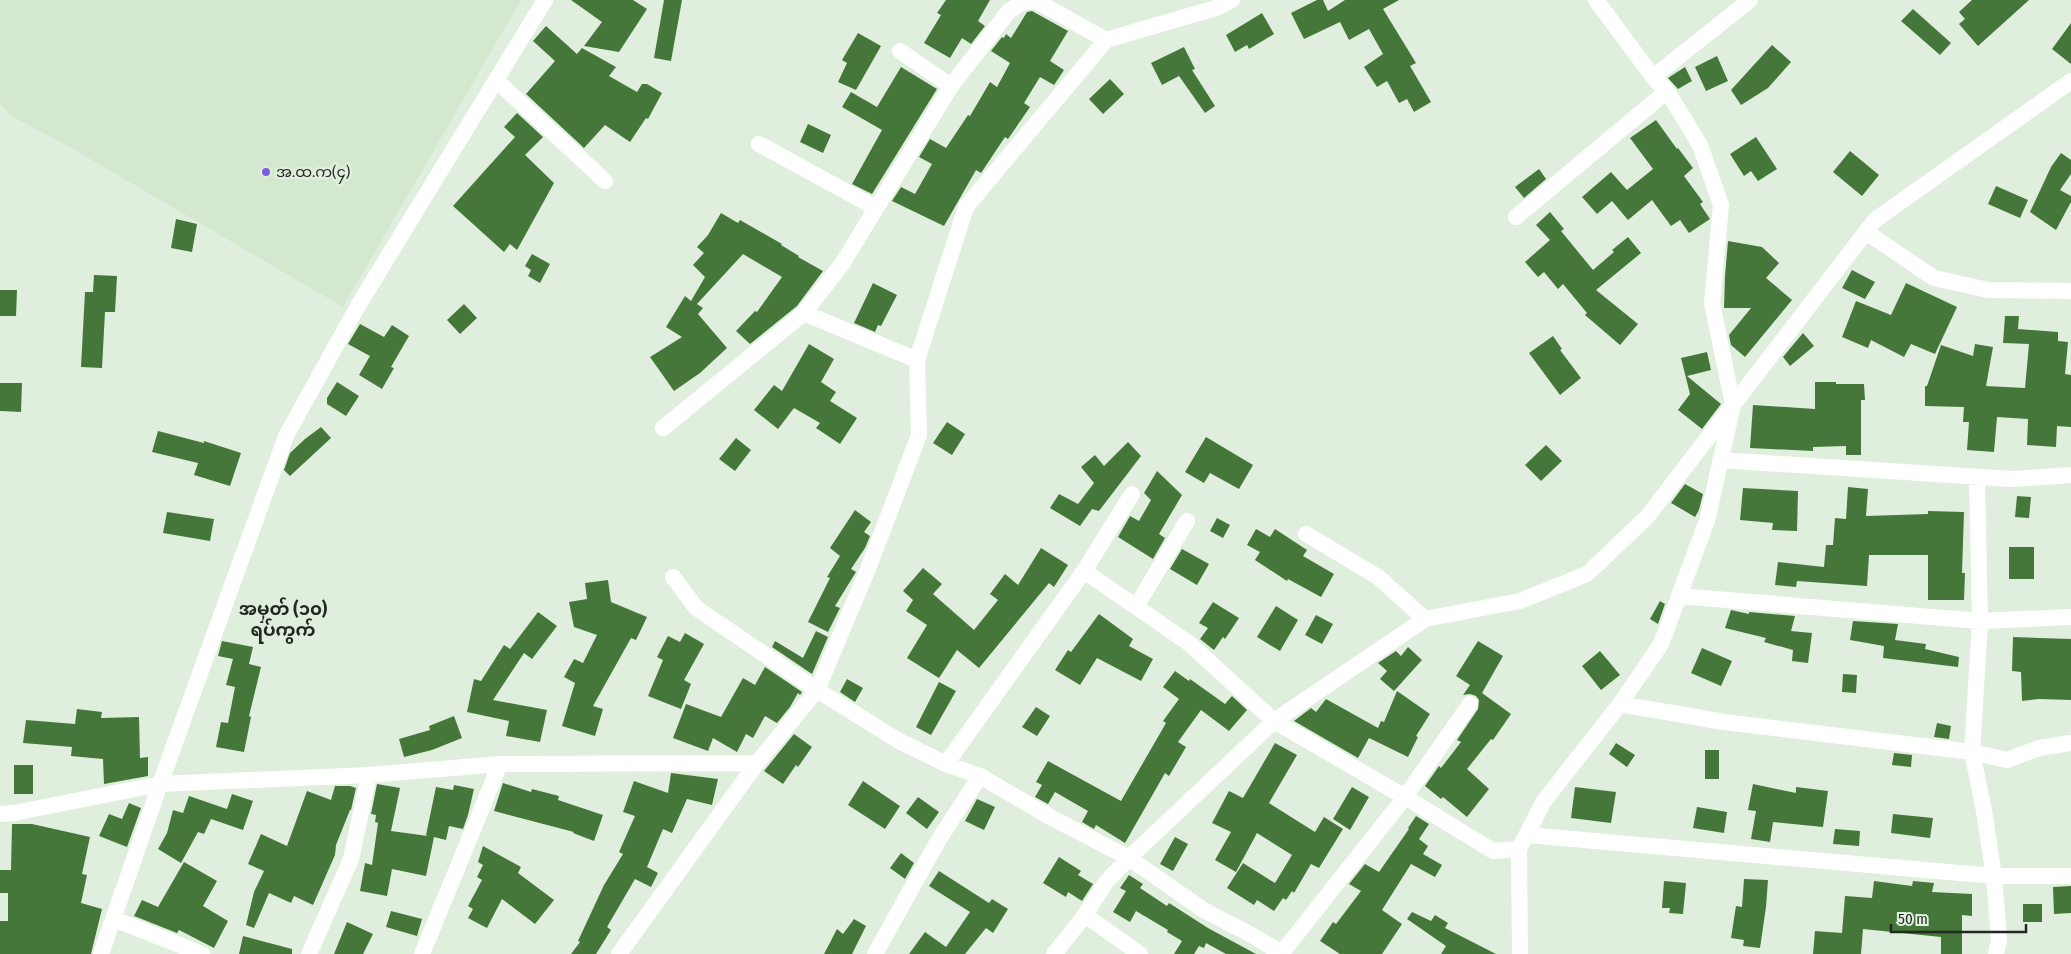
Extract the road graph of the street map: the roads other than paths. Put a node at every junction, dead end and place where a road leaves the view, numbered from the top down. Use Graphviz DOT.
graph roads {
  1 [pos="545,0"];
  2 [pos="1596,0"];
  3 [pos="1750,0"];
  4 [pos="1219,2"];
  5 [pos="1106,40"];
  6 [pos="900,51"];
  7 [pos="1653,77"];
  8 [pos="496,80"];
  9 [pos="2071,81"];
  10 [pos="951,86"];
  11 [pos="1667,91"];
  12 [pos="759,144"];
  13 [pos="605,181"];
  14 [pos="876,208"];
  15 [pos="1516,217"];
  16 [pos="1866,232"];
  17 [pos="2071,291"];
  18 [pos="804,313"];
  19 [pos="917,360"];
  20 [pos="1733,405"];
  21 [pos="663,428"];
  22 [pos="1720,460"];
  23 [pos="2071,475"];
  24 [pos="1977,477"];
  25 [pos="1132,494"];
  26 [pos="1187,521"];
  27 [pos="1306,534"];
  28 [pos="1084,571"];
  29 [pos="672,577"];
  30 [pos="1679,596"];
  31 [pos="1136,607"];
  32 [pos="2071,617"];
  33 [pos="1425,619"];
  34 [pos="1980,621"];
  35 [pos="817,690"];
  36 [pos="1470,704"];
  37 [pos="1620,704"];
  38 [pos="1274,721"];
  39 [pos="2071,744"];
  40 [pos="1972,752"];
  41 [pos="757,763"];
  42 [pos="500,764"];
  43 [pos="946,764"];
  44 [pos="369,775"];
  45 [pos="980,776"];
  46 [pos="160,784"];
  47 [pos="1404,797"];
  48 [pos="0,814"];
  49 [pos="1527,835"];
  50 [pos="1519,850"];
  51 [pos="1129,858"];
  52 [pos="1994,876"];
  53 [pos="2071,876"];
  54 [pos="1085,914"];
  55 [pos="114,919"];
  56 [pos="101,954"];
  57 [pos="202,954"];
  58 [pos="309,954"];
  59 [pos="422,954"];
  60 [pos="619,954"];
  61 [pos="875,954"];
  62 [pos="1054,954"];
  63 [pos="1140,954"];
  64 [pos="1282,954"];
  65 [pos="1520,954"];
  66 [pos="1996,954"];
  1 -- 8 [label="street"];
  2 -- 7 [label="street"];
  3 -- 7 [label="street"];
  4 -- 5 [label="street"];
  5 -- 10 [label="street"];
  5 -- 19 [label="street"];
  6 -- 10 [label="street"];
  7 -- 11 [label="street"];
  8 -- 13 [label="street"];
  8 -- 46 [label="street"];
  9 -- 16 [label="street"];
  10 -- 14 [label="street"];
  11 -- 15 [label="street"];
  11 -- 20 [label="street"];
  12 -- 14 [label="street"];
  14 -- 18 [label="street"];
  16 -- 17 [label="street"];
  16 -- 20 [label="street"];
  18 -- 19 [label="street"];
  18 -- 21 [label="street"];
  19 -- 35 [label="street"];
  20 -- 22 [label="street"];
  20 -- 33 [label="street"];
  22 -- 24 [label="street"];
  22 -- 30 [label="street"];
  23 -- 24 [label="street"];
  24 -- 34 [label="street"];
  25 -- 28 [label="street"];
  26 -- 31 [label="street"];
  27 -- 33 [label="street"];
  28 -- 31 [label="street"];
  28 -- 43 [label="street"];
  29 -- 35 [label="street"];
  30 -- 34 [label="street"];
  30 -- 37 [label="street"];
  31 -- 38 [label="street"];
  32 -- 34 [label="street"];
  33 -- 38 [label="street"];
  34 -- 40 [label="street"];
  35 -- 41 [label="street"];
  35 -- 43 [label="street"];
  36 -- 47 [label="street"];
  37 -- 40 [label="street"];
  37 -- 49 [label="street"];
  38 -- 47 [label="street"];
  38 -- 51 [label="street"];
  39 -- 40 [label="street"];
  40 -- 52 [label="street"];
  41 -- 42 [label="street"];
  41 -- 60 [label="street"];
  42 -- 44 [label="street"];
  42 -- 59 [label="street"];
  43 -- 45 [label="street"];
  44 -- 46 [label="street"];
  44 -- 58 [label="street"];
  45 -- 51 [label="street"];
  45 -- 61 [label="street"];
  46 -- 48 [label="street"];
  46 -- 55 [label="street"];
  47 -- 50 [label="street"];
  47 -- 64 [label="street"];
  49 -- 50 [label="street"];
  49 -- 52 [label="street"];
  50 -- 65 [label="street"];
  51 -- 54 [label="street"];
  51 -- 64 [label="street"];
  52 -- 53 [label="street"];
  52 -- 66 [label="street"];
  54 -- 62 [label="street"];
  54 -- 63 [label="street"];
  55 -- 56 [label="street"];
  55 -- 57 [label="street"];
}
